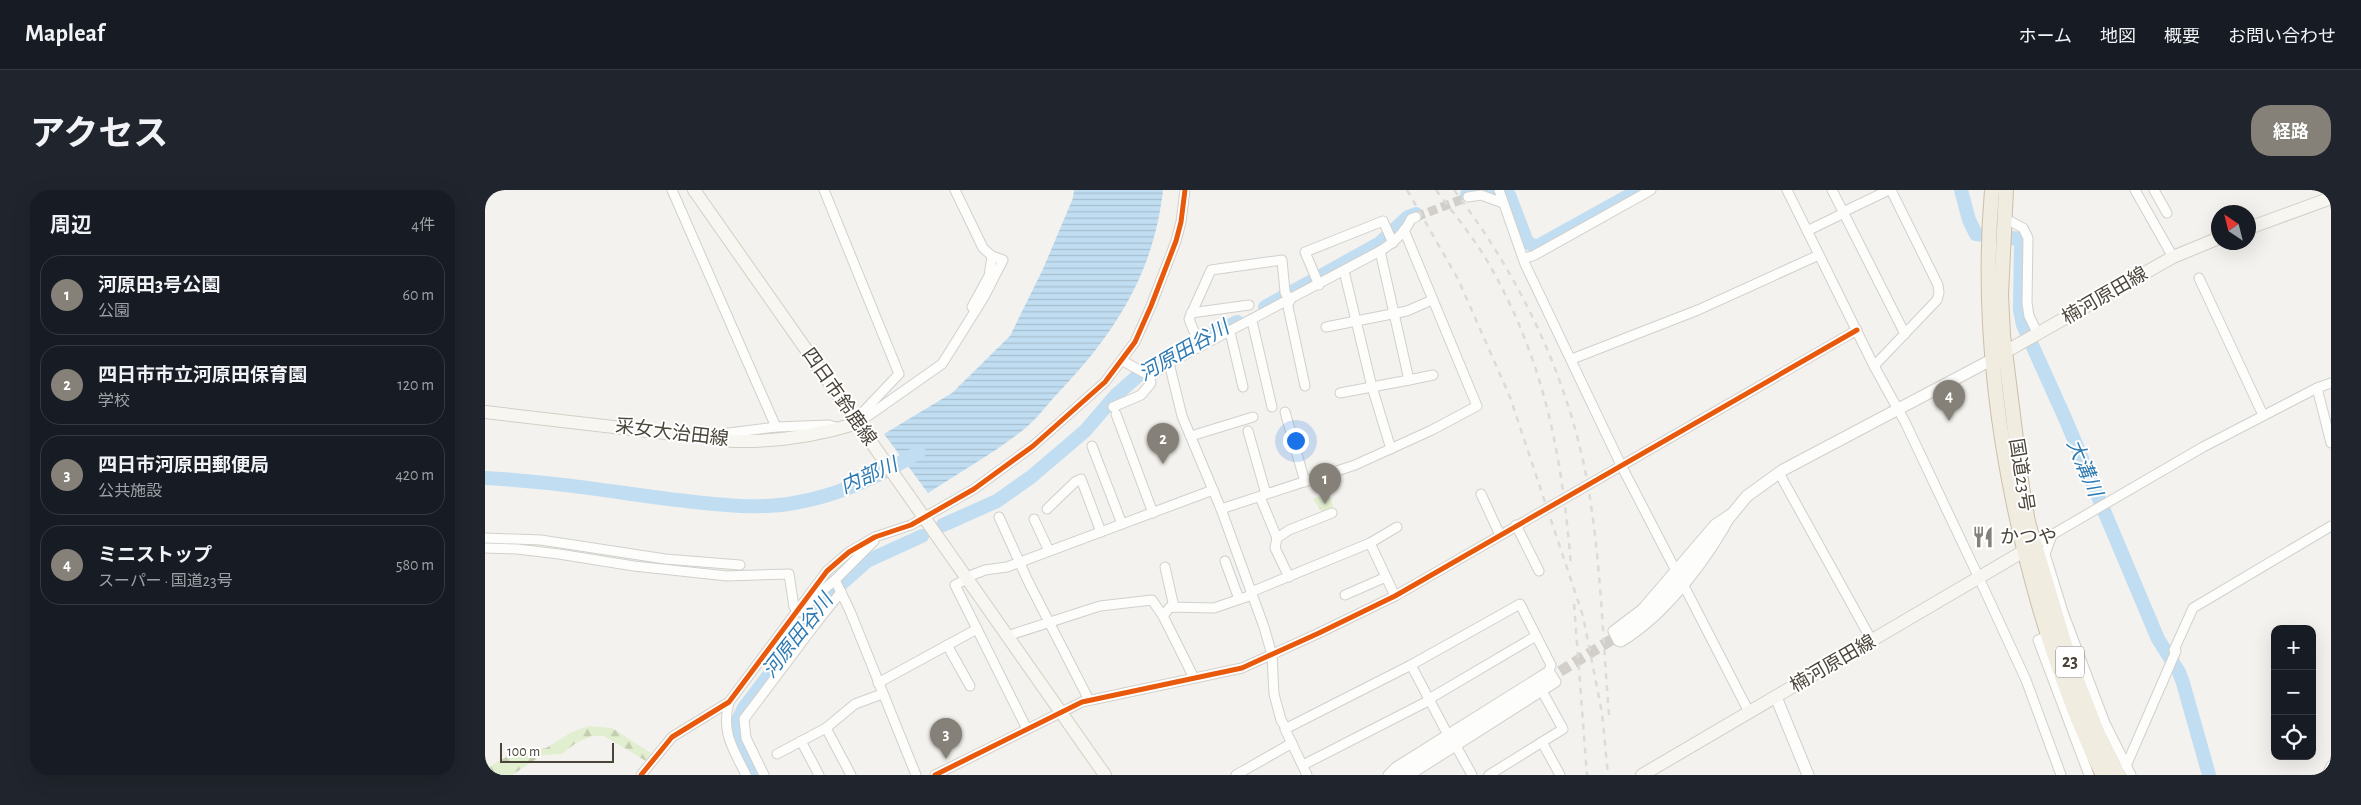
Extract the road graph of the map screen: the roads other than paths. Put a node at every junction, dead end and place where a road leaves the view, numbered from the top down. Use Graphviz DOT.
graph roads {
  1 [pos="672,190"];
  2 [pos="694,190"];
  3 [pos="824,190"];
  4 [pos="955,190"];
  5 [pos="1185,190"];
  6 [pos="1651,190"];
  7 [pos="1787,190"];
  8 [pos="1833,190"];
  9 [pos="1890,190"];
  10 [pos="1992,190"];
  11 [pos="2005,190"];
  12 [pos="2135,190"];
  13 [pos="2154,190"];
  14 [pos="1501,197"];
  15 [pos="1468,198"];
  16 [pos="2331,198"];
  17 [pos="1844,212"];
  18 [pos="2167,213"];
  19 [pos="1417,217"];
  20 [pos="2256,225"];
  21 [pos="1404,230"];
  22 [pos="1807,231"];
  23 [pos="1998,234"];
  24 [pos="1391,238"];
  25 [pos="2211,241"];
  26 [pos="1380,252"];
  27 [pos="1819,255"];
  28 [pos="2173,257"];
  29 [pos="1524,258"];
  30 [pos="1345,271"];
  31 [pos="2199,278"];
  32 [pos="1318,281"];
  33 [pos="1288,298"];
  34 [pos="1432,300"];
  35 [pos="1249,305"];
  36 [pos="1191,313"];
  37 [pos="1395,314"];
  38 [pos="1252,320"];
  39 [pos="1357,322"];
  40 [pos="1326,327"];
  41 [pos="1857,330"];
  42 [pos="1230,332"];
  43 [pos="1905,334"];
  44 [pos="2036,335"];
  45 [pos="1200,345"];
  46 [pos="1999,356"];
  47 [pos="1572,359"];
  48 [pos="1123,360"];
  49 [pos="1169,363"];
  50 [pos="1874,366"];
  51 [pos="1144,372"];
  52 [pos="1433,375"];
  53 [pos="1409,380"];
  54 [pos="2331,383"];
  55 [pos="1305,386"];
  56 [pos="1243,387"];
  57 [pos="1372,388"];
  58 [pos="2317,388"];
  59 [pos="1340,393"];
  60 [pos="1272,406"];
  61 [pos="1898,410"];
  62 [pos="485,412"];
  63 [pos="1285,412"];
  64 [pos="2263,415"];
  65 [pos="1253,418"];
  66 [pos="858,423"];
  67 [pos="776,427"];
  68 [pos="840,429"];
  69 [pos="1248,431"];
  70 [pos="1191,436"];
  71 [pos="700,438"];
  72 [pos="2331,443"];
  73 [pos="1092,446"];
  74 [pos="1391,449"];
  75 [pos="1621,465"];
  76 [pos="1779,473"];
  77 [pos="1305,482"];
  78 [pos="1213,490"];
  79 [pos="1481,494"];
  80 [pos="1263,496"];
  81 [pos="1047,509"];
  82 [pos="1221,510"];
  83 [pos="1153,512"];
  84 [pos="1733,512"];
  85 [pos="1332,513"];
  86 [pos="923,515"];
  87 [pos="999,517"];
  88 [pos="1033,518"];
  89 [pos="1122,524"];
  90 [pos="1516,525"];
  91 [pos="2331,526"];
  92 [pos="1397,527"];
  93 [pos="1101,532"];
  94 [pos="1500,535"];
  95 [pos="2052,535"];
  96 [pos="875,537"];
  97 [pos="485,538"];
  98 [pos="1277,538"];
  99 [pos="1370,543"];
  100 [pos="485,548"];
  101 [pos="2029,548"];
  102 [pos="1049,551"];
  103 [pos="1225,561"];
  104 [pos="1019,562"];
  105 [pos="739,565"];
  106 [pos="1165,566"];
  107 [pos="1539,571"];
  108 [pos="1676,571"];
  109 [pos="972,575"];
  110 [pos="1289,577"];
  111 [pos="1386,577"];
  112 [pos="1979,578"];
  113 [pos="961,582"];
  114 [pos="1683,584"];
  115 [pos="838,586"];
  116 [pos="1252,594"];
  117 [pos="1345,595"];
  118 [pos="1395,596"];
  119 [pos="1239,600"];
  120 [pos="1174,606"];
  121 [pos="799,609"];
  122 [pos="1163,616"];
  123 [pos="813,620"];
  124 [pos="1048,622"];
  125 [pos="977,630"];
  126 [pos="1621,634"];
  127 [pos="1007,636"];
  128 [pos="1536,636"];
  129 [pos="2049,636"];
  130 [pos="1872,641"];
  131 [pos="947,645"];
  132 [pos="1272,655"];
  133 [pos="1411,665"];
  134 [pos="1194,678"];
  135 [pos="1546,681"];
  136 [pos="878,683"];
  137 [pos="970,686"];
  138 [pos="883,694"];
  139 [pos="1776,697"];
  140 [pos="1089,700"];
  141 [pos="1429,700"];
  142 [pos="729,702"];
  143 [pos="1749,712"];
  144 [pos="1061,713"];
  145 [pos="826,728"];
  146 [pos="1286,728"];
  147 [pos="1027,729"];
  148 [pos="1448,735"];
  149 [pos="801,741"];
  150 [pos="1542,742"];
  151 [pos="1292,743"];
  152 [pos="1456,746"];
  153 [pos="777,754"];
  154 [pos="1303,765"];
  155 [pos="2331,766"];
  156 [pos="2122,770"];
  157 [pos="913,774"];
  158 [pos="641,775"];
  159 [pos="746,775"];
  160 [pos="764,775"];
  161 [pos="819,775"];
  162 [pos="851,775"];
  163 [pos="935,775"];
  164 [pos="1105,775"];
  165 [pos="1236,775"];
  166 [pos="1307,775"];
  167 [pos="1388,775"];
  168 [pos="1395,775"];
  169 [pos="1410,775"];
  170 [pos="1472,775"];
  171 [pos="1489,775"];
  172 [pos="1560,775"];
  173 [pos="1643,775"];
  174 [pos="1808,775"];
  175 [pos="2061,775"];
  176 [pos="2089,775"];
  177 [pos="2103,775"];
  178 [pos="2131,775"];
  179 [pos="2327,775"];
  1 -- 67 [label="street"];
  2 -- 66 [label="main road, 四日市鈴鹿線"];
  3 -- 66 [label="street"];
  4 -- 66 [label="street"];
  5 -- 48 [label="street"];
  6 -- 29 [label="street"];
  7 -- 22 [label="street"];
  8 -- 17 [label="street"];
  9 -- 17 [label="street"];
  9 -- 43 [label="street"];
  10 -- 23 [label="highway, 国道23号 / 23"];
  11 -- 23 [label="highway, 国道23号 / 23"];
  12 -- 28 [label="street"];
  13 -- 18 [label="street"];
  14 -- 15 [label="street"];
  14 -- 29 [label="street"];
  16 -- 20 [label="main road"];
  17 -- 22 [label="street"];
  17 -- 43 [label="street"];
  19 -- 21 [label="street"];
  21 -- 24 [label="street"];
  21 -- 34 [label="street"];
  22 -- 27 [label="street"];
  23 -- 44 [label="street"];
  23 -- 46 [label="highway, 国道23号 / 23"];
  24 -- 26 [label="street"];
  24 -- 32 [label="street"];
  25 -- 28 [label="main road, 楠河原田線"];
  26 -- 30 [label="street"];
  26 -- 37 [label="street"];
  27 -- 41 [label="street"];
  27 -- 47 [label="street"];
  28 -- 44 [label="main road, 楠河原田線"];
  29 -- 47 [label="street"];
  30 -- 32 [label="street"];
  30 -- 39 [label="street"];
  31 -- 64 [label="street"];
  32 -- 33 [label="street"];
  33 -- 36 [label="street"];
  33 -- 38 [label="street"];
  33 -- 55 [label="street"];
  34 -- 37 [label="street"];
  34 -- 74 [label="street"];
  35 -- 36 [label="street"];
  36 -- 45 [label="street"];
  37 -- 39 [label="street"];
  37 -- 53 [label="street"];
  38 -- 42 [label="street"];
  38 -- 60 [label="street"];
  39 -- 40 [label="street"];
  39 -- 57 [label="street"];
  41 -- 50 [label="street"];
  41 -- 75 [label="street"];
  42 -- 45 [label="street"];
  42 -- 56 [label="street"];
  43 -- 50 [label="street"];
  44 -- 46 [label="main road, 楠河原田線"];
  45 -- 49 [label="street"];
  46 -- 61 [label="street"];
  46 -- 101 [label="highway, 国道23号 / 23"];
  47 -- 75 [label="street"];
  48 -- 51 [label="street"];
  48 -- 86 [label="street"];
  49 -- 51 [label="street"];
  49 -- 70 [label="street"];
  50 -- 61 [label="street"];
  51 -- 83 [label="street"];
  52 -- 53 [label="street"];
  53 -- 57 [label="street"];
  54 -- 58 [label="street"];
  57 -- 59 [label="street"];
  57 -- 74 [label="street"];
  58 -- 64 [label="street"];
  58 -- 72 [label="street"];
  61 -- 76 [label="street"];
  61 -- 112 [label="street"];
  62 -- 71 [label="main road, 采女大治田線"];
  63 -- 77 [label="street"];
  64 -- 95 [label="street"];
  65 -- 70 [label="street"];
  66 -- 68 [label="main road, 采女大治田線"];
  66 -- 86 [label="main road, 四日市鈴鹿線"];
  67 -- 68 [label="street"];
  67 -- 71 [label="street"];
  68 -- 71 [label="main road, 采女大治田線"];
  69 -- 80 [label="street"];
  70 -- 78 [label="street"];
  73 -- 89 [label="street"];
  74 -- 77 [label="street"];
  75 -- 90 [label="street"];
  75 -- 108 [label="street"];
  76 -- 84 [label="street"];
  76 -- 130 [label="street"];
  77 -- 80 [label="street"];
  78 -- 82 [label="street"];
  78 -- 83 [label="street"];
  79 -- 94 [label="street"];
  80 -- 82 [label="street"];
  80 -- 98 [label="street"];
  81 -- 93 [label="street"];
  82 -- 116 [label="street"];
  83 -- 89 [label="street"];
  84 -- 108 [label="street"];
  84 -- 114 [label="street"];
  84 -- 126 [label="street"];
  85 -- 98 [label="street"];
  86 -- 96 [label="street"];
  86 -- 127 [label="main road, 四日市鈴鹿線"];
  87 -- 104 [label="street"];
  88 -- 102 [label="street"];
  89 -- 93 [label="street"];
  90 -- 94 [label="street"];
  90 -- 107 [label="street"];
  91 -- 156 [label="street"];
  92 -- 99 [label="street"];
  93 -- 102 [label="street"];
  94 -- 118 [label="street"];
  95 -- 101 [label="street"];
  95 -- 156 [label="street"];
  96 -- 115 [label="street"];
  96 -- 121 [label="street"];
  97 -- 105 [label="street"];
  98 -- 110 [label="street"];
  99 -- 110 [label="street"];
  99 -- 111 [label="street"];
  100 -- 121 [label="street"];
  101 -- 112 [label="main road, 楠河原田線"];
  101 -- 129 [label="highway, 国道23号 / 23"];
  101 -- 156 [label="highway, 国道23号 / 23"];
  102 -- 104 [label="street"];
  103 -- 119 [label="street"];
  104 -- 109 [label="street"];
  104 -- 124 [label="street"];
  106 -- 120 [label="street"];
  108 -- 114 [label="street"];
  110 -- 116 [label="street"];
  111 -- 117 [label="street"];
  111 -- 118 [label="street"];
  112 -- 130 [label="main road, 楠河原田線"];
  112 -- 175 [label="street"];
  113 -- 125 [label="street"];
  114 -- 143 [label="street"];
  115 -- 121 [label="street"];
  115 -- 123 [label="street"];
  115 -- 136 [label="street"];
  116 -- 119 [label="street"];
  116 -- 132 [label="street"];
  118 -- 132 [label="street"];
  119 -- 120 [label="street"];
  120 -- 122 [label="street"];
  121 -- 123 [label="street"];
  121 -- 142 [label="street"];
  122 -- 124 [label="street"];
  122 -- 134 [label="street"];
  123 -- 160 [label="street"];
  124 -- 127 [label="street"];
  124 -- 140 [label="street"];
  125 -- 131 [label="street"];
  125 -- 147 [label="street"];
  127 -- 144 [label="main road, 四日市鈴鹿線"];
  128 -- 133 [label="street"];
  128 -- 135 [label="street"];
  128 -- 141 [label="street"];
  129 -- 176 [label="street"];
  129 -- 177 [label="highway, 国道23号 / 23"];
  130 -- 139 [label="main road, 楠河原田線"];
  131 -- 136 [label="street"];
  131 -- 137 [label="street"];
  132 -- 134 [label="street"];
  132 -- 146 [label="street"];
  133 -- 141 [label="street"];
  133 -- 146 [label="street"];
  134 -- 140 [label="street"];
  135 -- 148 [label="street"];
  135 -- 150 [label="street"];
  135 -- 152 [label="street"];
  135 -- 168 [label="street"];
  136 -- 138 [label="street"];
  138 -- 145 [label="street"];
  138 -- 157 [label="street"];
  139 -- 143 [label="main road, 楠河原田線"];
  139 -- 174 [label="street"];
  140 -- 144 [label="street"];
  141 -- 148 [label="street"];
  141 -- 154 [label="street"];
  142 -- 158 [label="street"];
  142 -- 159 [label="street"];
  143 -- 173 [label="main road, 楠河原田線"];
  144 -- 147 [label="street"];
  144 -- 164 [label="main road, 四日市鈴鹿線"];
  145 -- 149 [label="street"];
  145 -- 162 [label="street"];
  146 -- 151 [label="street"];
  147 -- 163 [label="street"];
  148 -- 167 [label="street"];
  149 -- 153 [label="street"];
  149 -- 161 [label="street"];
  150 -- 171 [label="street"];
  150 -- 172 [label="street"];
  151 -- 154 [label="street"];
  151 -- 165 [label="street"];
  152 -- 169 [label="street"];
  152 -- 170 [label="street"];
  154 -- 166 [label="street"];
  155 -- 179 [label="street"];
  156 -- 178 [label="street"];
}
